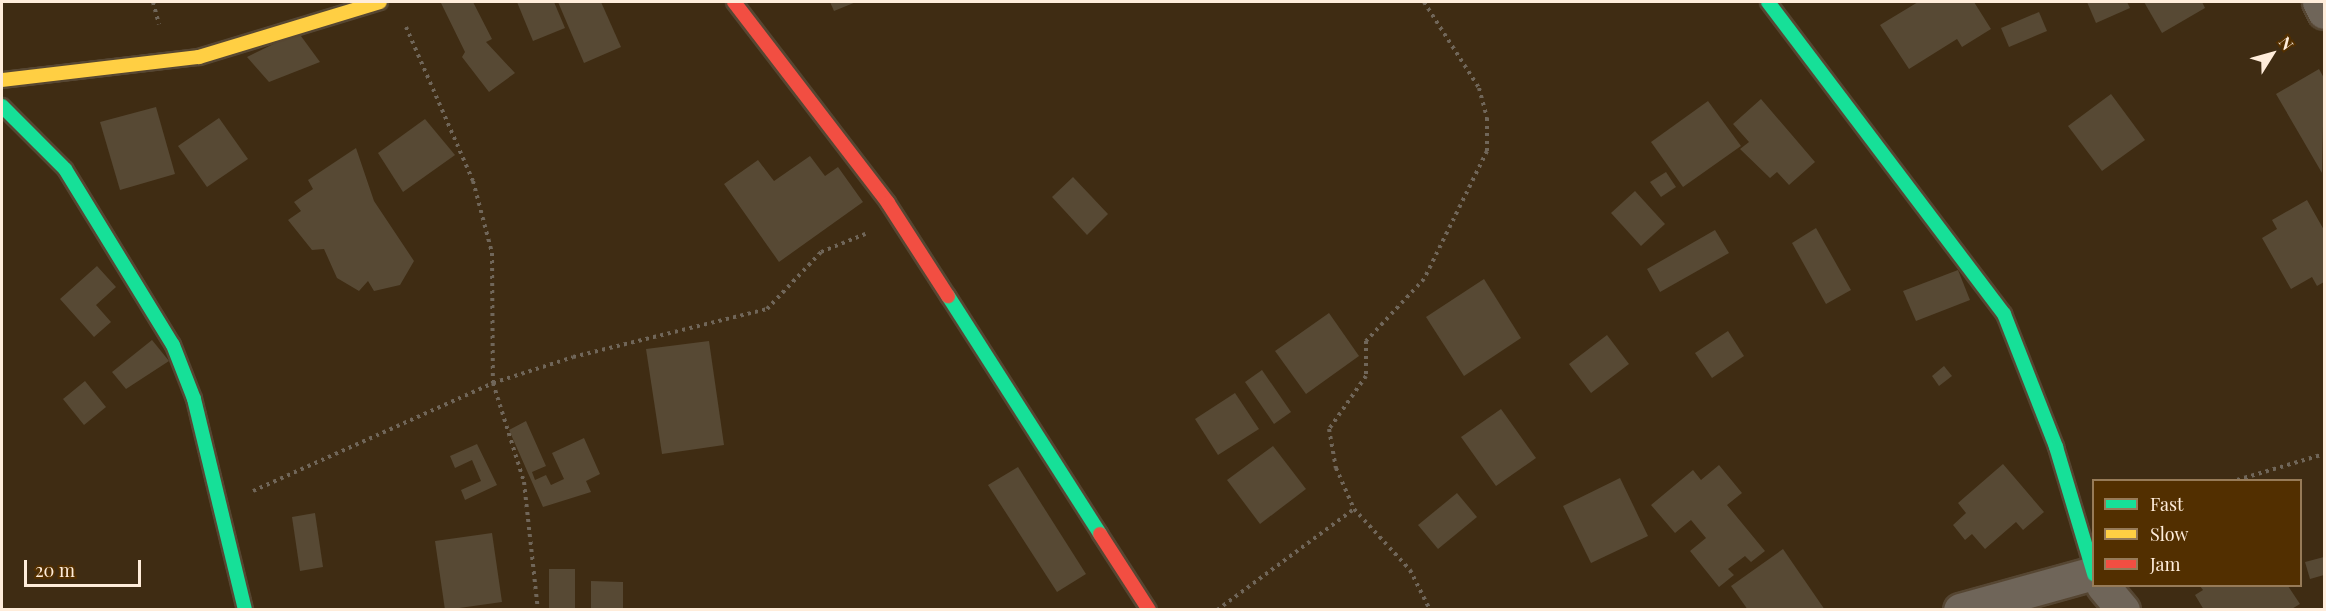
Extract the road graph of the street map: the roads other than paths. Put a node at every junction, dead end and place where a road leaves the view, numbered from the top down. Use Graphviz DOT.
graph roads {
  1 [pos="380,2"];
  2 [pos="734,2"];
  3 [pos="1767,2"];
  4 [pos="2319,2"];
  5 [pos="2325,12"];
  6 [pos="2,80"];
  7 [pos="2,106"];
  8 [pos="2092,571"];
  9 [pos="2092,574"];
  10 [pos="2105,587"];
  11 [pos="245,609"];
  12 [pos="1149,609"];
  13 [pos="1960,609"];
  14 [pos="2124,609"];
  1 -- 6 [label="street"];
  2 -- 12 [label="street"];
  3 -- 8 [label="street"];
  4 -- 5 [label="street"];
  7 -- 11 [label="street"];
  9 -- 13 [label="street"];
  10 -- 14 [label="street"];
}
